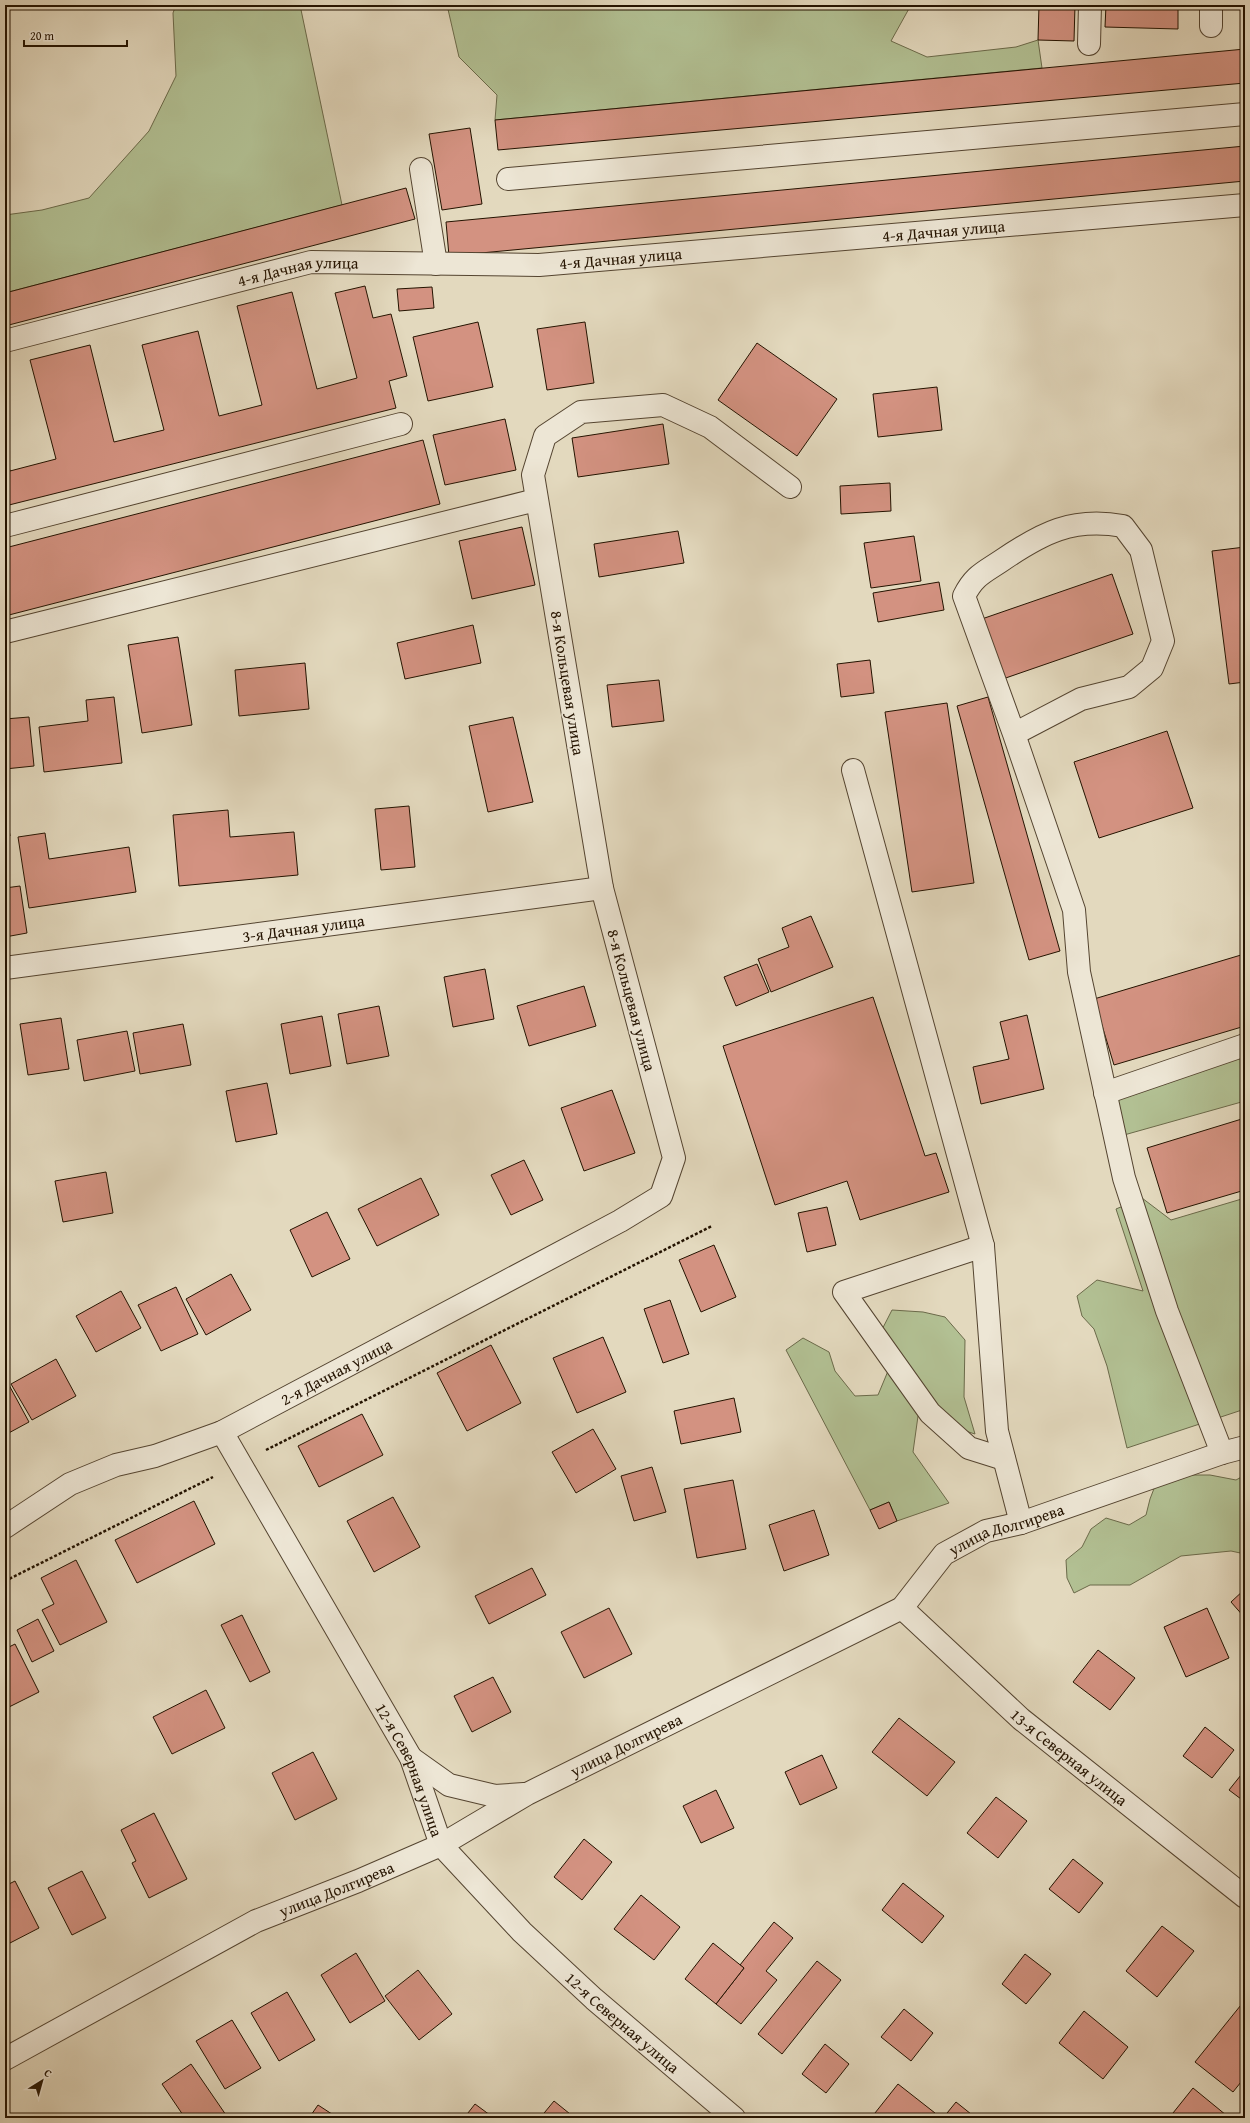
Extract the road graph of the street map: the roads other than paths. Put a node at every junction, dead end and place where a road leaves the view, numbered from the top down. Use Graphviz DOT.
graph roads {
  1 [pos="1090,5"];
  2 [pos="1089,44"];
  3 [pos="1245,114"];
  4 [pos="421,170"];
  5 [pos="508,179"];
  6 [pos="1245,205"];
  7 [pos="436,264"];
  8 [pos="5,341"];
  9 [pos="401,424"];
  10 [pos="790,487"];
  11 [pos="536,500"];
  12 [pos="5,526"];
  13 [pos="5,632"];
  14 [pos="1014,734"];
  15 [pos="853,770"];
  16 [pos="602,888"];
  17 [pos="5,968"];
  18 [pos="1245,1045"];
  19 [pos="1105,1093"];
  20 [pos="661,1196"];
  21 [pos="983,1246"];
  22 [pos="222,1432"];
  23 [pos="1245,1447"];
  24 [pos="1222,1453"];
  25 [pos="1004,1459"];
  26 [pos="1021,1523"];
  27 [pos="5,1527"];
  28 [pos="902,1608"];
  29 [pos="411,1758"];
  30 [pos="527,1794"];
  31 [pos="441,1845"];
  32 [pos="1245,1897"];
  33 [pos="5,2059"];
  34 [pos="734,2118"];
  1 -- 2 [label="street"];
  3 -- 5 [label="street"];
  4 -- 7 [label="street"];
  6 -- 7 [label="street, 4-я Дачная улица"];
  7 -- 8 [label="street, 4-я Дачная улица"];
  9 -- 12 [label="street"];
  10 -- 11 [label="street, 8-я Кольцевая улица"];
  11 -- 13 [label="street"];
  11 -- 16 [label="street, 8-я Кольцевая улица"];
  14 -- 14 [label="street"];
  14 -- 19 [label="street"];
  15 -- 21 [label="street"];
  16 -- 17 [label="street, 3-я Дачная улица"];
  16 -- 20 [label="street, 8-я Кольцевая улица"];
  18 -- 19 [label="street"];
  19 -- 24 [label="street"];
  20 -- 22 [label="street, 2-я Дачная улица"];
  21 -- 25 [label="street"];
  21 -- 25 [label="street"];
  22 -- 27 [label="street, 2-я Дачная улица"];
  22 -- 29 [label="street, 12-я Северная улица"];
  23 -- 24 [label="street, улица Долгирева"];
  24 -- 26 [label="street, улица Долгирева"];
  25 -- 26 [label="street"];
  26 -- 28 [label="street, улица Долгирева"];
  28 -- 30 [label="street, улица Долгирева"];
  28 -- 32 [label="street, 13-я Северная улица"];
  29 -- 30 [label="street"];
  29 -- 31 [label="street, 12-я Северная улица"];
  30 -- 31 [label="street, улица Долгирева"];
  31 -- 33 [label="street, улица Долгирева"];
  31 -- 34 [label="street, 12-я Северная улица"];
}
